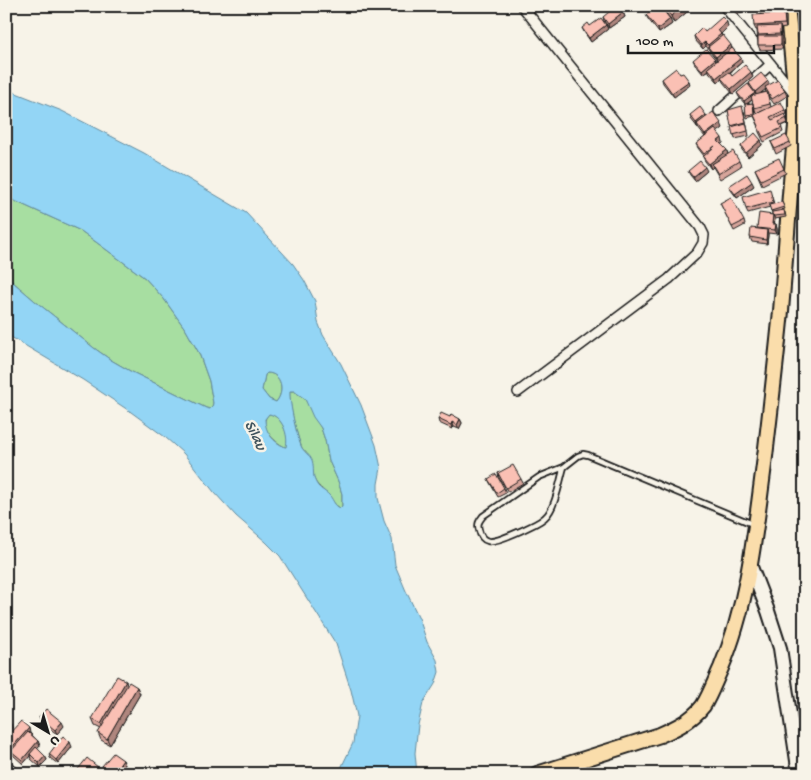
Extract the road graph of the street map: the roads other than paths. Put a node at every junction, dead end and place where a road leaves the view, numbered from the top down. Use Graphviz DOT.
graph roads {
  1 [pos="522,6"];
  2 [pos="724,6"];
  3 [pos="788,6"];
  4 [pos="771,64"];
  5 [pos="796,95"];
  6 [pos="719,111"];
  7 [pos="518,392"];
  8 [pos="564,466"];
  9 [pos="756,526"];
  10 [pos="750,567"];
  11 [pos="6,765"];
  12 [pos="16,774"];
  13 [pos="536,774"];
  14 [pos="799,774"];
  1 -- 7 [label="street"];
  2 -- 4 [label="street"];
  3 -- 5 [label="main road"];
  4 -- 5 [label="street"];
  4 -- 6 [label="street"];
  5 -- 9 [label="main road"];
  8 -- 8 [label="lane"];
  8 -- 9 [label="lane"];
  9 -- 10 [label="main road"];
  10 -- 13 [label="main road"];
  10 -- 14 [label="street"];
  11 -- 12 [label="street"];
}
